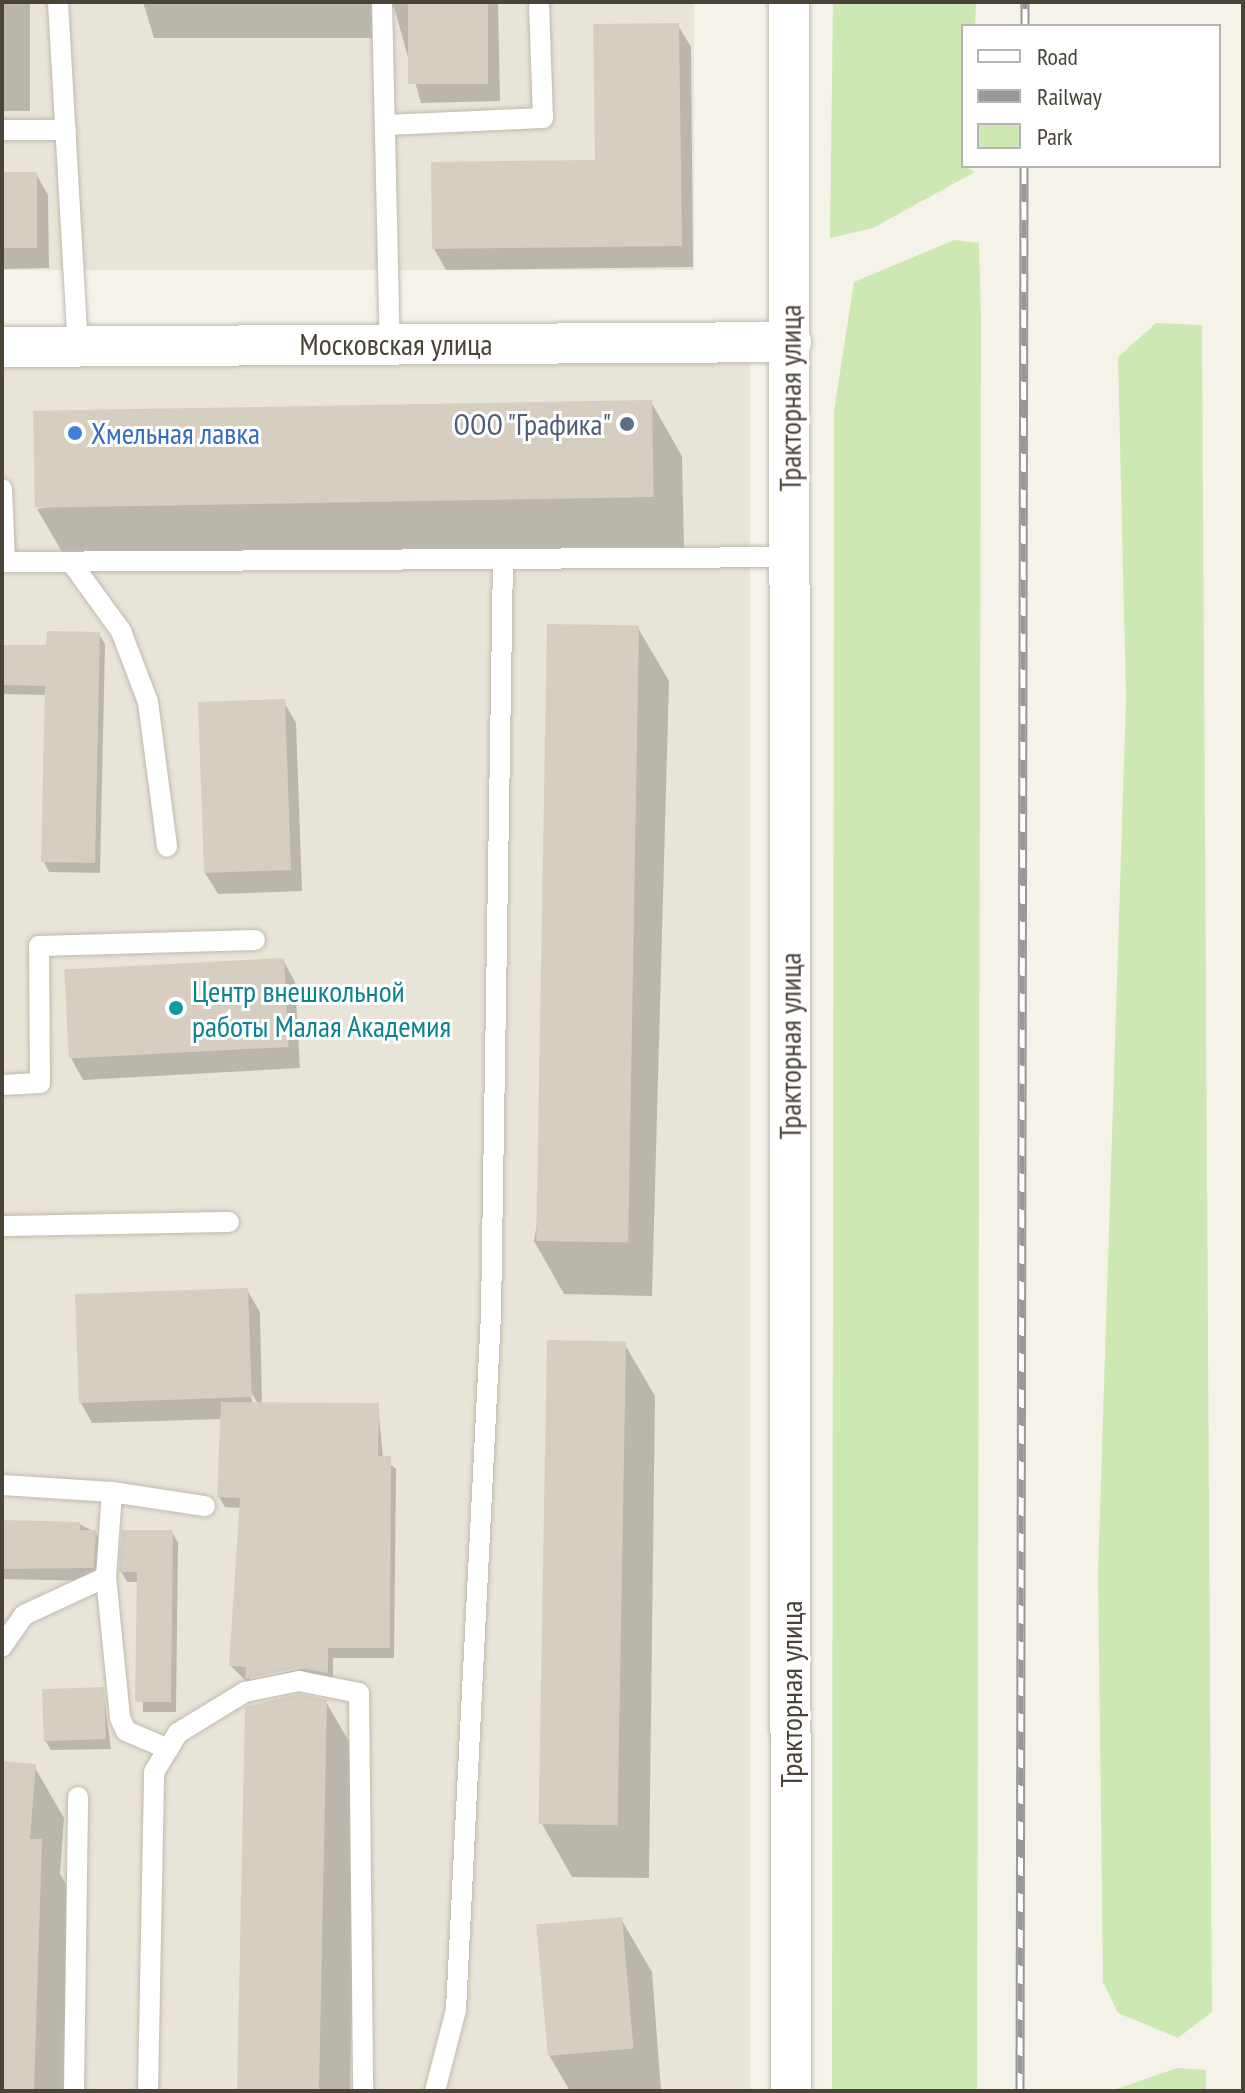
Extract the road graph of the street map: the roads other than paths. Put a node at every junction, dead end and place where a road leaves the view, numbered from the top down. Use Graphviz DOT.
graph roads {
  1 [pos="58,2"];
  2 [pos="382,2"];
  3 [pos="539,2"];
  4 [pos="789,2"];
  5 [pos="386,125"];
  6 [pos="2,130"];
  7 [pos="66,130"];
  8 [pos="791,342"];
  9 [pos="390,344"];
  10 [pos="78,345"];
  11 [pos="2,347"];
  12 [pos="2,489"];
  13 [pos="790,557"];
  14 [pos="503,560"];
  15 [pos="71,562"];
  16 [pos="167,847"];
  17 [pos="255,940"];
  18 [pos="2,1085"];
  19 [pos="229,1222"];
  20 [pos="2,1226"];
  21 [pos="2,1485"];
  22 [pos="112,1492"];
  23 [pos="205,1506"];
  24 [pos="106,1577"];
  25 [pos="2,1647"];
  26 [pos="168,1749"];
  27 [pos="78,1797"];
  28 [pos="74,2091"];
  29 [pos="148,2091"];
  30 [pos="363,2091"];
  31 [pos="435,2091"];
  32 [pos="791,2091"];
  1 -- 7 [label="lane"];
  2 -- 5 [label="lane"];
  3 -- 5 [label="lane"];
  4 -- 8 [label="street, Тракторная улица"];
  5 -- 9 [label="lane"];
  6 -- 7 [label="lane"];
  7 -- 10 [label="lane"];
  8 -- 9 [label="street, Московская улица"];
  8 -- 13 [label="street, Тракторная улица"];
  9 -- 10 [label="street, Московская улица"];
  10 -- 11 [label="street, Московская улица"];
  12 -- 15 [label="lane"];
  13 -- 14 [label="lane"];
  13 -- 32 [label="street, Тракторная улица"];
  14 -- 15 [label="lane"];
  14 -- 31 [label="lane"];
  15 -- 16 [label="lane"];
  17 -- 18 [label="lane"];
  19 -- 20 [label="lane"];
  21 -- 22 [label="lane"];
  22 -- 23 [label="lane"];
  22 -- 24 [label="lane"];
  24 -- 25 [label="lane"];
  24 -- 26 [label="lane"];
  26 -- 29 [label="lane"];
  26 -- 30 [label="lane"];
  27 -- 28 [label="lane"];
}
